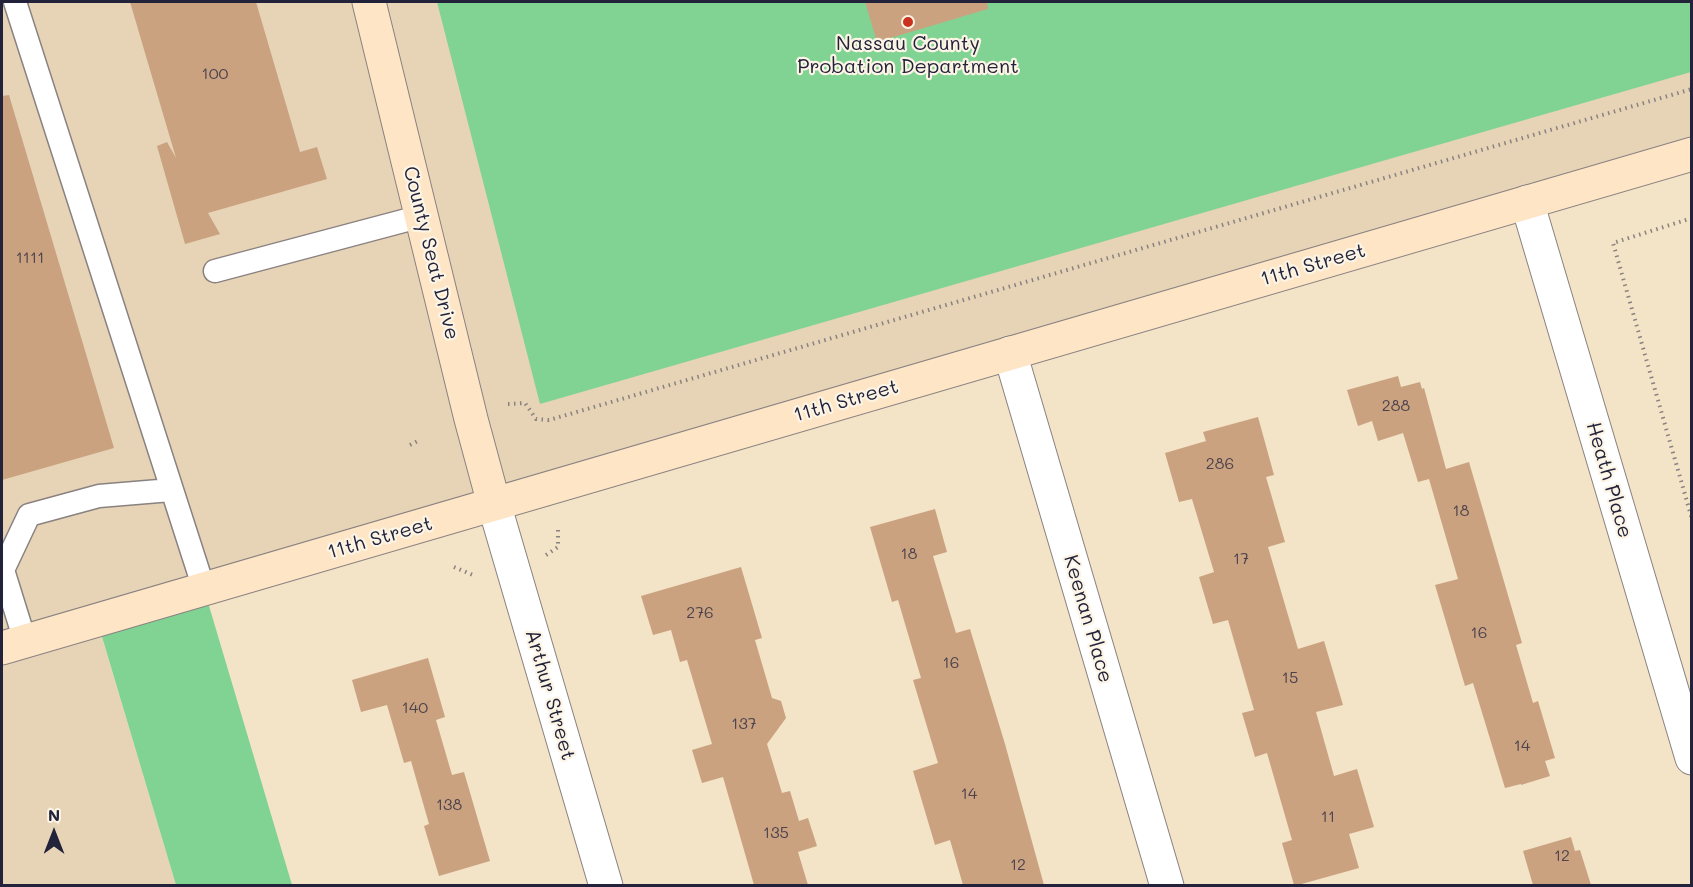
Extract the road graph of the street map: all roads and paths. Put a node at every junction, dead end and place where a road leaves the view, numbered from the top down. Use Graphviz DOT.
graph roads {
  1 [pos="15,2"];
  2 [pos="369,2"];
  3 [pos="1692,89"];
  4 [pos="1692,154"];
  5 [pos="1527,202"];
  6 [pos="422,216"];
  7 [pos="1692,218"];
  8 [pos="214,271"];
  9 [pos="1010,353"];
  10 [pos="508,404"];
  11 [pos="420,440"];
  12 [pos="410,445"];
  13 [pos="171,490"];
  14 [pos="494,504"];
  15 [pos="1692,519"];
  16 [pos="558,529"];
  17 [pos="544,557"];
  18 [pos="454,567"];
  19 [pos="473,575"];
  20 [pos="204,589"];
  21 [pos="13,645"];
  22 [pos="1692,758"];
  23 [pos="606,885"];
  24 [pos="1167,885"];
  1 -- 13 [label="lane"];
  2 -- 6 [label="main road, County Seat Drive"];
  3 -- 10 [label="path"];
  4 -- 5 [label="main road, 11th Street"];
  5 -- 9 [label="main road, 11th Street"];
  5 -- 22 [label="street, Heath Place"];
  6 -- 8 [label="lane"];
  6 -- 14 [label="main road, County Seat Drive"];
  7 -- 15 [label="path"];
  9 -- 14 [label="main road, 11th Street"];
  9 -- 24 [label="street, Keenan Place"];
  11 -- 12 [label="path"];
  13 -- 20 [label="lane"];
  13 -- 21 [label="lane"];
  14 -- 20 [label="main road, 11th Street"];
  14 -- 23 [label="street, Arthur Street"];
  16 -- 17 [label="path"];
  18 -- 19 [label="path"];
  20 -- 21 [label="main road, 11th Street"];
}
